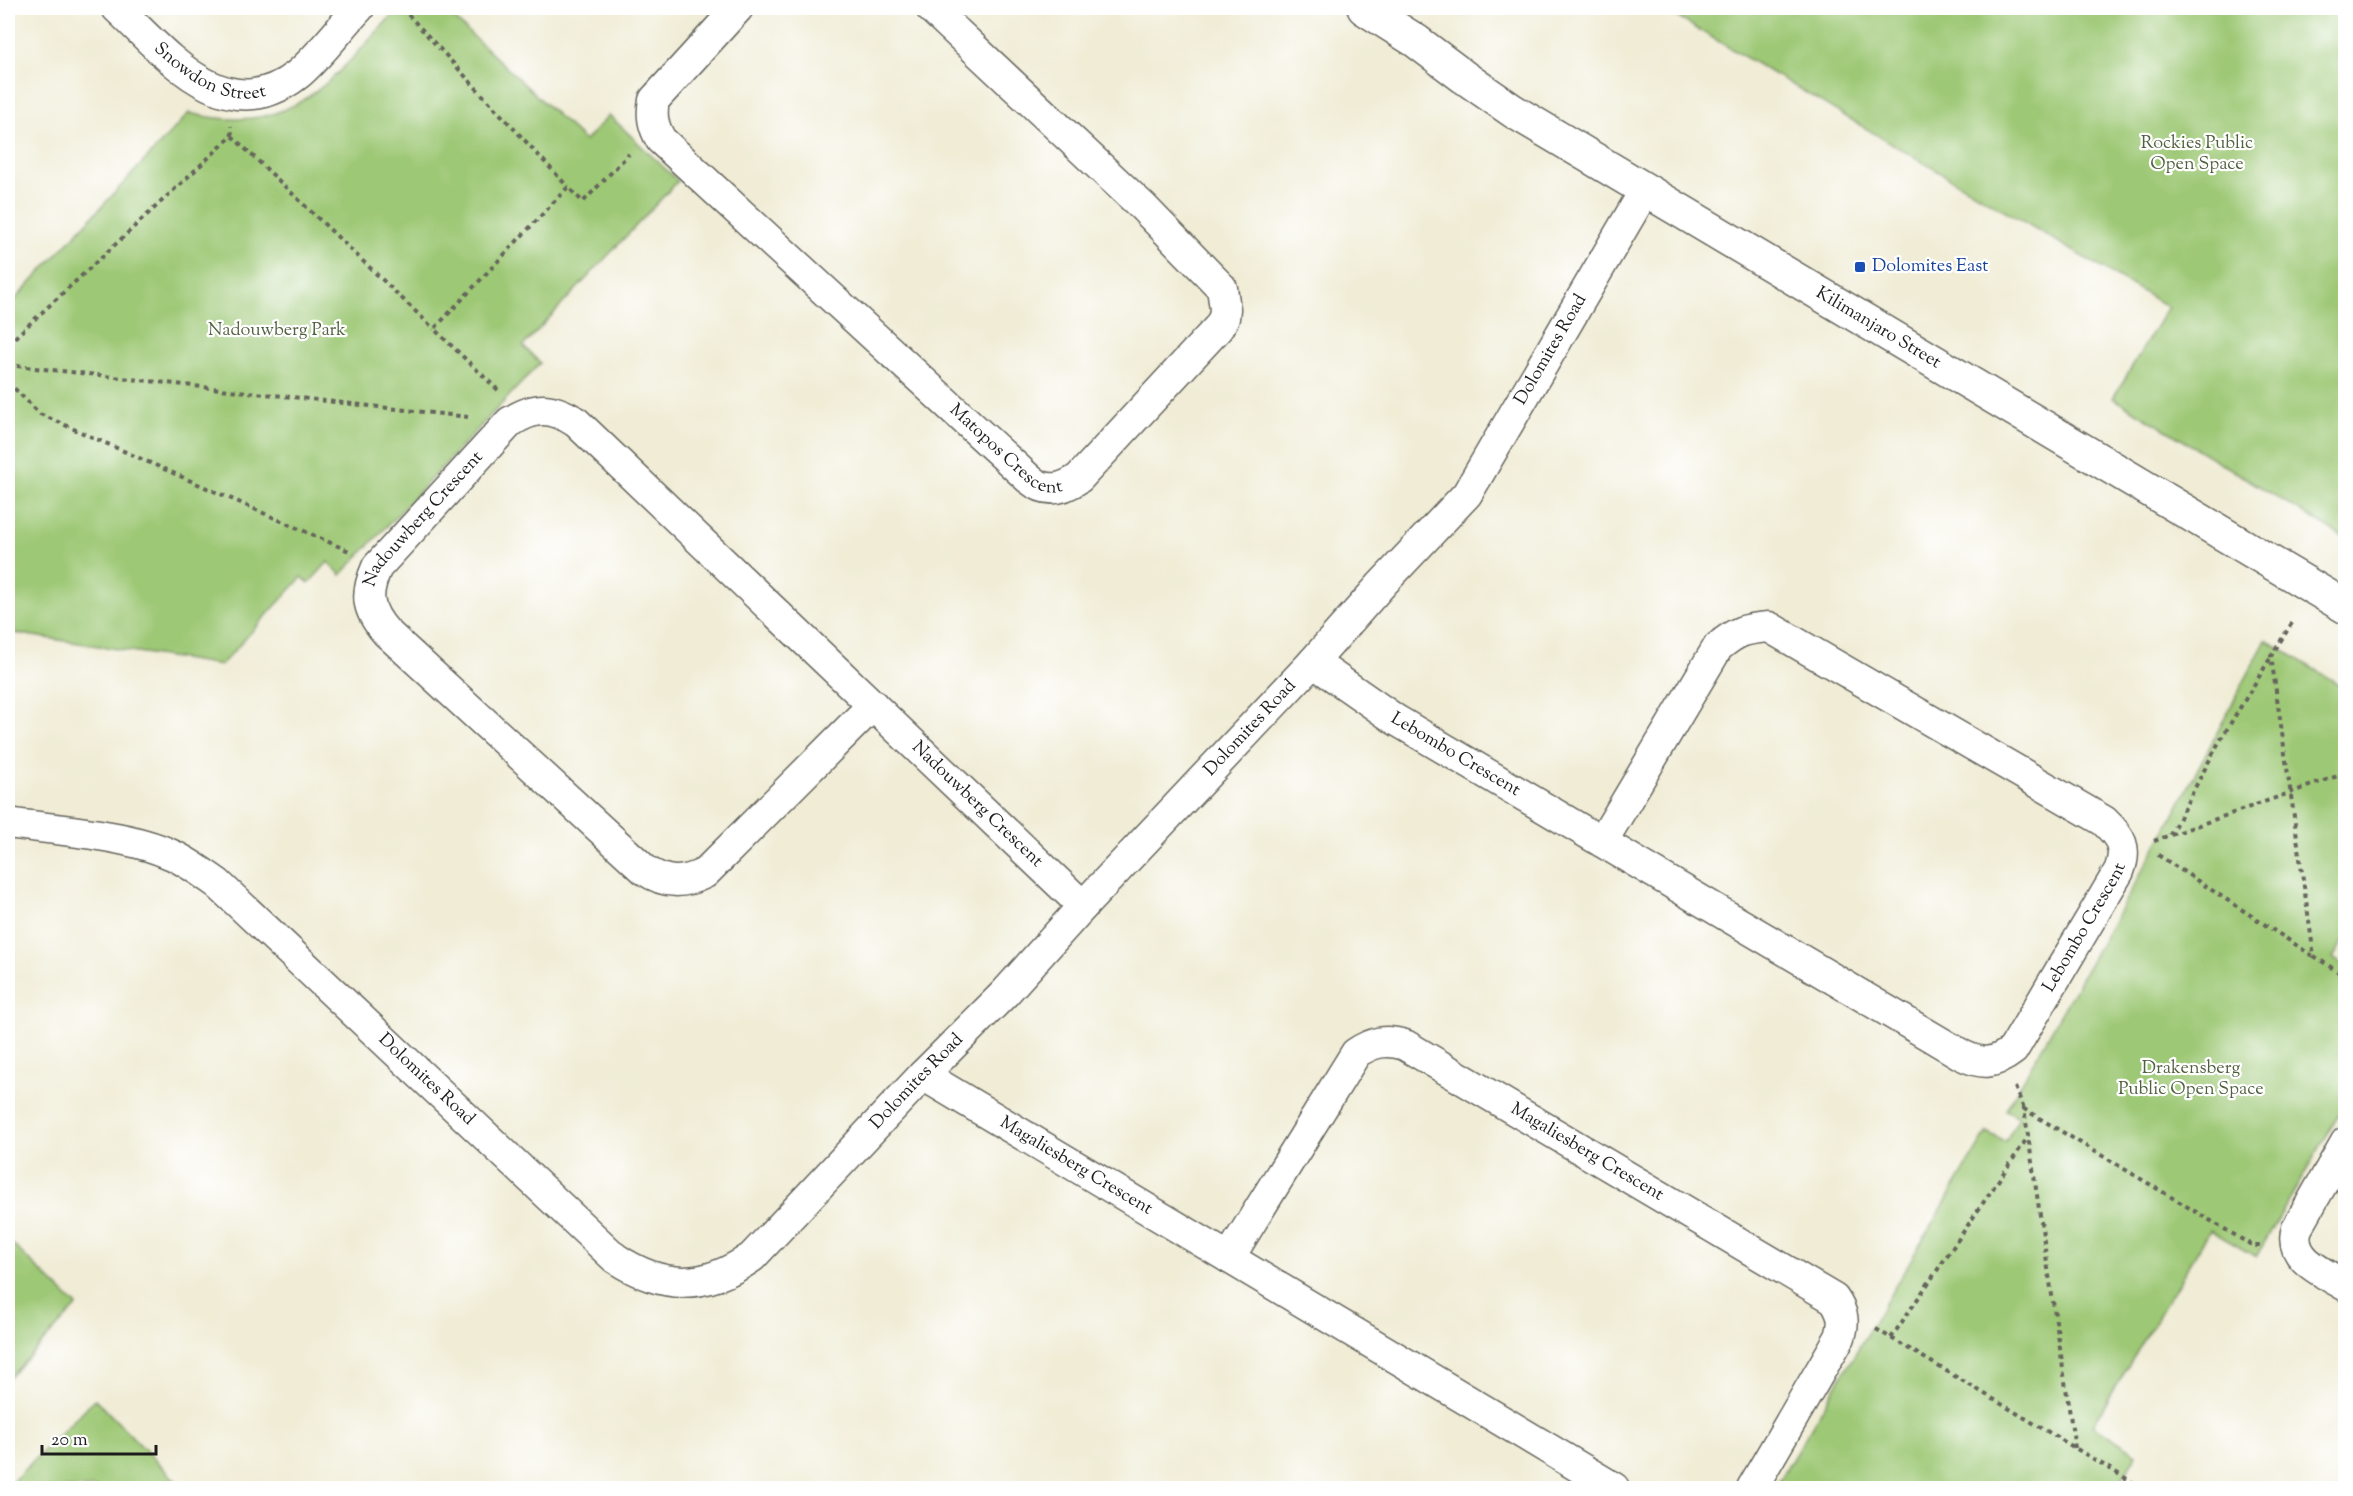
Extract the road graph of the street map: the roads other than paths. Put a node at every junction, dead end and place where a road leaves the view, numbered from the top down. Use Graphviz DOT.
graph roads {
  1 [pos="117,8"];
  2 [pos="359,8"];
  3 [pos="738,8"];
  4 [pos="931,8"];
  5 [pos="1364,8"];
  6 [pos="1389,8"];
  7 [pos="1416,40"];
  8 [pos="1645,190"];
  9 [pos="2346,607"];
  10 [pos="1313,662"];
  11 [pos="873,705"];
  12 [pos="8,823"];
  13 [pos="1602,842"];
  14 [pos="1083,906"];
  15 [pos="923,1075"];
  16 [pos="2346,1142"];
  17 [pos="1228,1258"];
  18 [pos="2346,1286"];
  19 [pos="1614,1488"];
  20 [pos="1752,1488"];
  1 -- 2 [label="street, Snowdon Street"];
  3 -- 4 [label="street, Matopos Crescent"];
  5 -- 7 [label="street, Kilimanjaro Street"];
  6 -- 7 [label="street, Kilimanjaro Street"];
  7 -- 8 [label="street, Kilimanjaro Street"];
  8 -- 9 [label="street, Kilimanjaro Street"];
  8 -- 10 [label="street, Dolomites Road"];
  10 -- 13 [label="street, Lebombo Crescent"];
  10 -- 14 [label="street, Dolomites Road"];
  11 -- 11 [label="street, Nadouwberg Crescent"];
  11 -- 14 [label="street, Nadouwberg Crescent"];
  12 -- 15 [label="street, Dolomites Road"];
  13 -- 13 [label="street, Lebombo Crescent"];
  14 -- 15 [label="street, Dolomites Road"];
  15 -- 17 [label="street, Magaliesberg Crescent"];
  16 -- 18 [label="street"];
  17 -- 19 [label="street, Magaliesberg Crescent"];
  17 -- 20 [label="street, Magaliesberg Crescent"];
}
